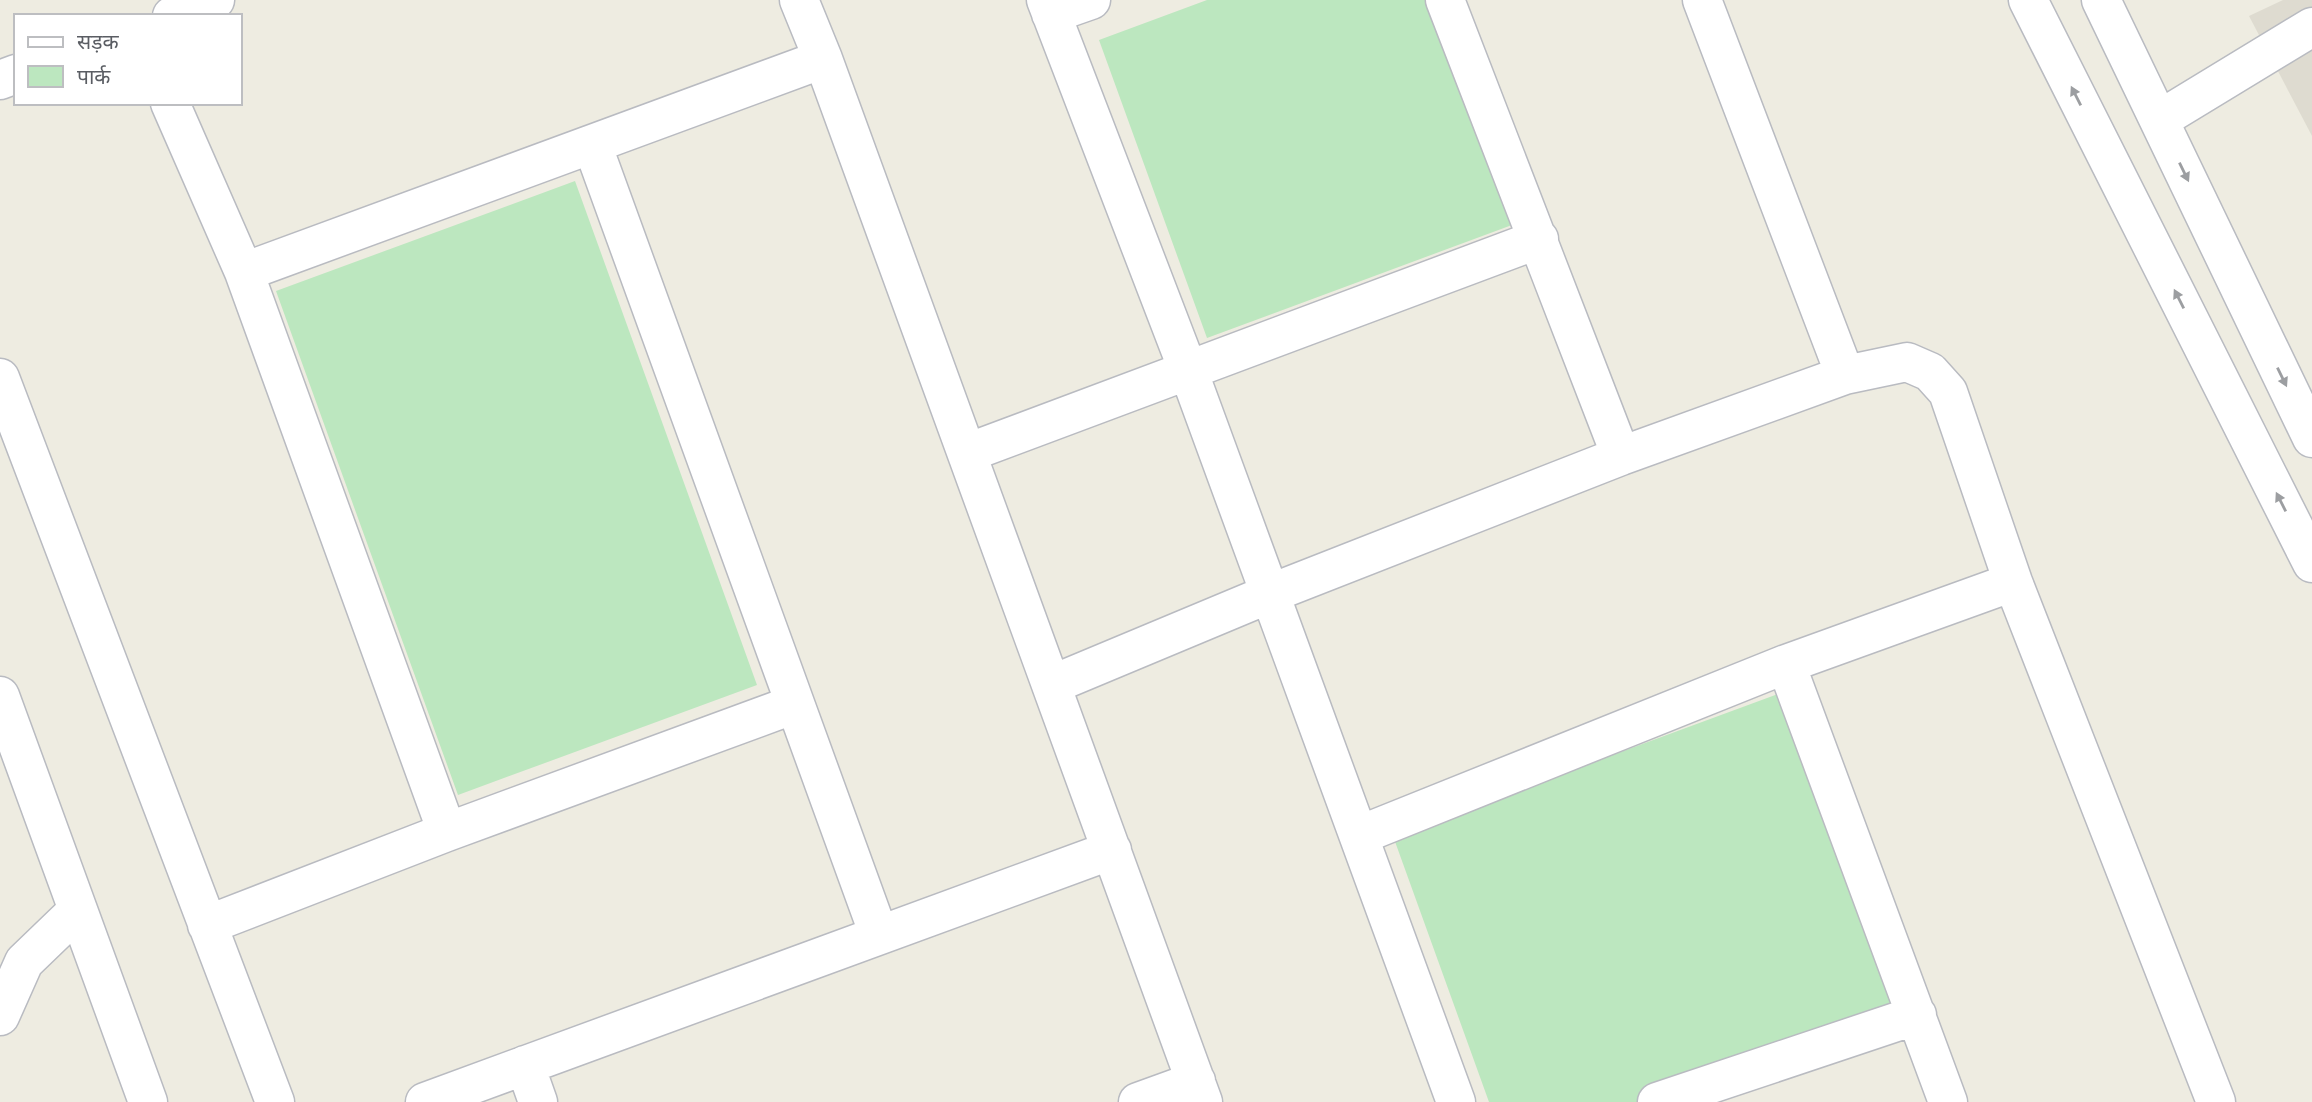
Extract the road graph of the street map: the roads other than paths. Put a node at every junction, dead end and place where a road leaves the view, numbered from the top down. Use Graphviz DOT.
graph roads {
  1 [pos="215,0"];
  2 [pos="799,0"];
  3 [pos="1091,0"];
  4 [pos="1445,0"];
  5 [pos="1702,0"];
  6 [pos="2028,0"];
  7 [pos="2101,0"];
  8 [pos="1049,7"];
  9 [pos="177,14"];
  10 [pos="2312,27"];
  11 [pos="823,59"];
  12 [pos="171,105"];
  13 [pos="2159,120"];
  14 [pos="592,144"];
  15 [pos="1539,239"];
  16 [pos="244,272"];
  17 [pos="1188,370"];
  18 [pos="1845,375"];
  19 [pos="0,378"];
  20 [pos="2312,439"];
  21 [pos="967,453"];
  22 [pos="1621,456"];
  23 [pos="2312,563"];
  24 [pos="2013,582"];
  25 [pos="1269,594"];
  26 [pos="1786,664"];
  27 [pos="1051,685"];
  28 [pos="0,696"];
  29 [pos="795,704"];
  30 [pos="447,832"];
  31 [pos="1360,835"];
  32 [pos="1112,850"];
  33 [pos="78,910"];
  34 [pos="207,925"];
  35 [pos="879,935"];
  36 [pos="1917,1015"];
  37 [pos="0,1016"];
  38 [pos="525,1065"];
  39 [pos="1199,1091"];
  40 [pos="148,1102"];
  41 [pos="275,1102"];
  42 [pos="425,1102"];
  43 [pos="538,1102"];
  44 [pos="1138,1102"];
  45 [pos="1456,1102"];
  46 [pos="1657,1102"];
  47 [pos="1948,1102"];
  48 [pos="2216,1102"];
  1 -- 9 [label="street"];
  2 -- 11 [label="street"];
  3 -- 8 [label="street"];
  4 -- 15 [label="street"];
  5 -- 18 [label="street"];
  23 -- 6 [label="street, one-way"];
  7 -- 13 [label="street"];
  8 -- 17 [label="street"];
  10 -- 13 [label="street"];
  11 -- 14 [label="street"];
  11 -- 21 [label="street"];
  12 -- 16 [label="street"];
  13 -- 20 [label="street, one-way"];
  14 -- 16 [label="street"];
  14 -- 29 [label="street"];
  15 -- 17 [label="street"];
  15 -- 22 [label="street"];
  16 -- 30 [label="street"];
  17 -- 21 [label="street"];
  17 -- 25 [label="street"];
  18 -- 22 [label="street"];
  18 -- 24 [label="street"];
  19 -- 34 [label="street"];
  21 -- 27 [label="street"];
  22 -- 25 [label="street"];
  24 -- 26 [label="street"];
  24 -- 48 [label="street"];
  25 -- 27 [label="street"];
  25 -- 31 [label="street"];
  26 -- 31 [label="street"];
  26 -- 36 [label="street"];
  27 -- 32 [label="street"];
  28 -- 33 [label="street"];
  29 -- 30 [label="street"];
  29 -- 35 [label="street"];
  30 -- 34 [label="street"];
  31 -- 45 [label="street"];
  32 -- 35 [label="street"];
  32 -- 39 [label="street"];
  33 -- 37 [label="street"];
  33 -- 40 [label="street"];
  34 -- 41 [label="street"];
  35 -- 38 [label="street"];
  36 -- 46 [label="street"];
  36 -- 47 [label="street"];
  38 -- 42 [label="street"];
  38 -- 43 [label="street"];
  39 -- 44 [label="street"];
}
